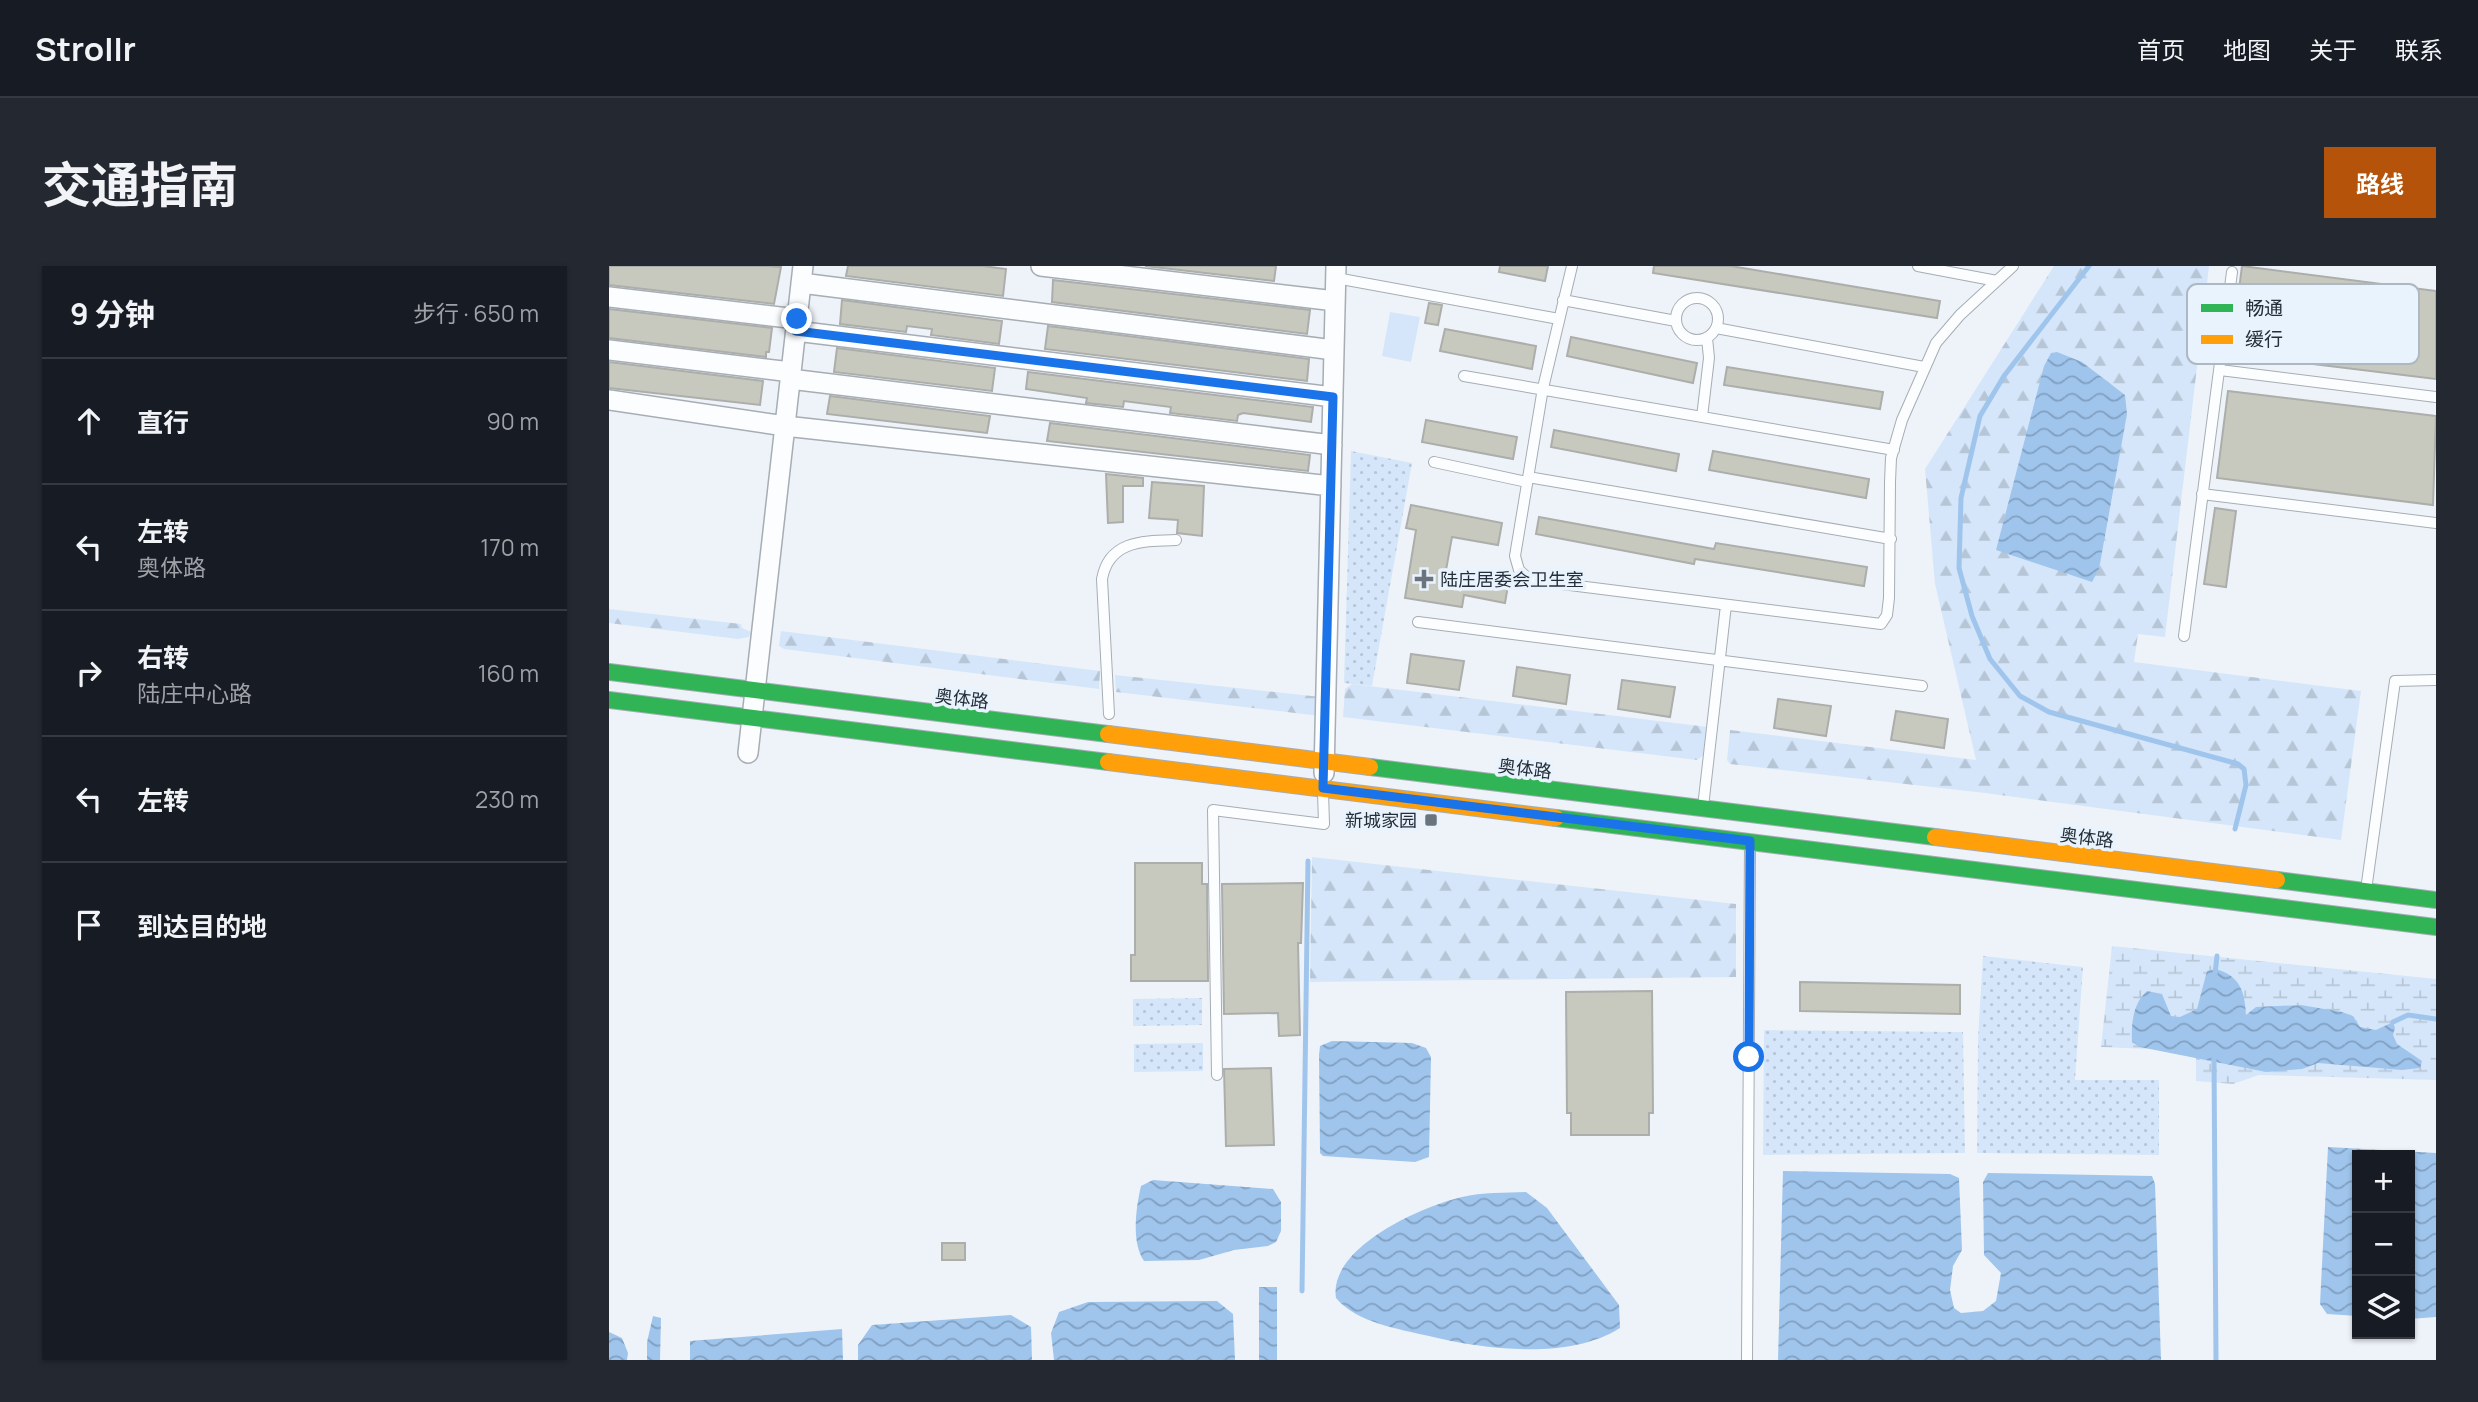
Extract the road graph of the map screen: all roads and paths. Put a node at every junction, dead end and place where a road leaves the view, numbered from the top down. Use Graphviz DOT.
graph roads {
  1 [pos="1041,266"];
  2 [pos="1572,266"];
  3 [pos="1918,266"];
  4 [pos="2013,266"];
  5 [pos="800,271"];
  6 [pos="1336,272"];
  7 [pos="2232,272"];
  8 [pos="1997,281"];
  9 [pos="2231,284"];
  10 [pos="609,297"];
  11 [pos="1563,300"];
  12 [pos="1335,301"];
  13 [pos="1559,319"];
  14 [pos="1676,321"];
  15 [pos="796,325"];
  16 [pos="1717,328"];
  17 [pos="1707,338"];
  18 [pos="609,350"];
  19 [pos="1334,350"];
  20 [pos="2221,364"];
  21 [pos="1924,367"];
  22 [pos="2220,370"];
  23 [pos="791,376"];
  24 [pos="1464,376"];
  25 [pos="1543,388"];
  26 [pos="1333,397"];
  27 [pos="2436,397"];
  28 [pos="609,400"];
  29 [pos="1702,416"];
  30 [pos="785,426"];
  31 [pos="1332,445"];
  32 [pos="1894,450"];
  33 [pos="1434,462"];
  34 [pos="1528,480"];
  35 [pos="1331,486"];
  36 [pos="2202,494"];
  37 [pos="2436,523"];
  38 [pos="1891,539"];
  39 [pos="1176,540"];
  40 [pos="1726,605"];
  41 [pos="1418,622"];
  42 [pos="2184,636"];
  43 [pos="1720,661"];
  44 [pos="609,672"];
  45 [pos="2436,680"];
  46 [pos="1922,686"];
  47 [pos="755,691"];
  48 [pos="609,700"];
  49 [pos="1109,713"];
  50 [pos="752,717"];
  51 [pos="748,753"];
  52 [pos="1324,762"];
  53 [pos="1323,788"];
  54 [pos="1703,809"];
  55 [pos="1699,835"];
  56 [pos="1750,841"];
  57 [pos="2366,891"];
  58 [pos="2436,900"];
  59 [pos="2362,918"];
  60 [pos="2436,927"];
  61 [pos="1217,1075"];
  62 [pos="1747,1360"];
  1 -- 12 [label="street"];
  2 -- 11 [label="lane"];
  3 -- 8 [label="lane"];
  4 -- 8 [label="lane"];
  5 -- 15 [label="street"];
  5 -- 19 [label="street"];
  6 -- 12 [label="street"];
  6 -- 13 [label="lane"];
  7 -- 9 [label="lane"];
  8 -- 21 [label="lane"];
  10 -- 15 [label="street"];
  11 -- 13 [label="lane"];
  11 -- 14 [label="lane"];
  12 -- 19 [label="street"];
  13 -- 25 [label="lane"];
  14 -- 16 [label="lane"];
  14 -- 17 [label="lane"];
  15 -- 23 [label="street"];
  15 -- 26 [label="street"];
  16 -- 17 [label="lane"];
  16 -- 21 [label="lane"];
  17 -- 29 [label="lane"];
  18 -- 23 [label="street"];
  19 -- 26 [label="street"];
  20 -- 22 [label="lane"];
  21 -- 32 [label="lane"];
  22 -- 27 [label="lane"];
  22 -- 36 [label="lane"];
  23 -- 30 [label="street"];
  23 -- 31 [label="street"];
  24 -- 25 [label="lane"];
  25 -- 29 [label="lane"];
  25 -- 34 [label="lane"];
  26 -- 31 [label="street"];
  28 -- 30 [label="street"];
  29 -- 32 [label="lane"];
  30 -- 35 [label="street"];
  30 -- 47 [label="street"];
  31 -- 35 [label="street"];
  32 -- 38 [label="lane"];
  33 -- 34 [label="lane"];
  34 -- 38 [label="lane"];
  34 -- 40 [label="lane"];
  35 -- 52 [label="street"];
  36 -- 37 [label="lane"];
  36 -- 42 [label="lane"];
  38 -- 40 [label="lane"];
  39 -- 49 [label="lane"];
  40 -- 43 [label="lane"];
  41 -- 43 [label="lane"];
  43 -- 46 [label="lane"];
  43 -- 54 [label="lane"];
  44 -- 47 [label="main road, 奥体路"];
  45 -- 57 [label="lane"];
  47 -- 50 [label="street"];
  47 -- 52 [label="main road, 奥体路"];
  48 -- 50 [label="main road"];
  50 -- 51 [label="street"];
  50 -- 53 [label="main road"];
  52 -- 53 [label="street"];
  52 -- 54 [label="main road, 奥体路"];
  53 -- 55 [label="main road"];
  53 -- 61 [label="lane"];
  54 -- 55 [label="lane"];
  54 -- 57 [label="main road, 奥体路"];
  55 -- 56 [label="main road"];
  56 -- 59 [label="main road"];
  56 -- 62 [label="lane"];
  57 -- 58 [label="main road, 奥体路"];
  57 -- 59 [label="lane"];
  59 -- 60 [label="main road"];
}
